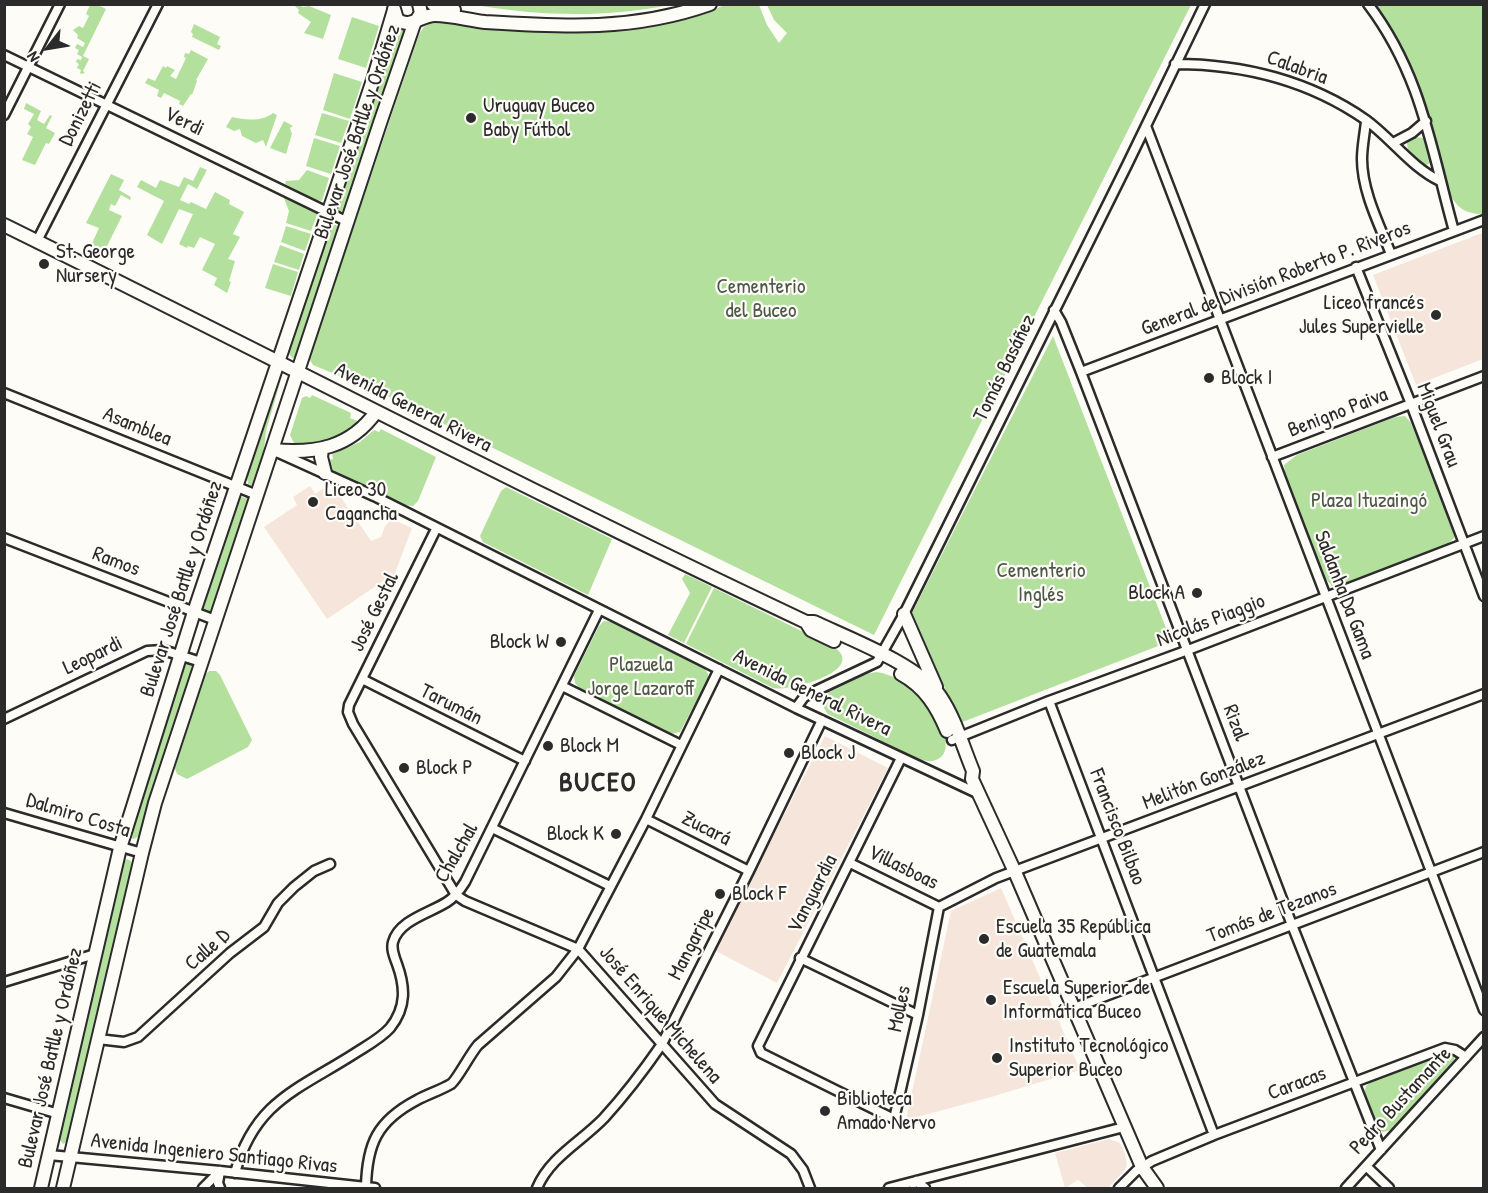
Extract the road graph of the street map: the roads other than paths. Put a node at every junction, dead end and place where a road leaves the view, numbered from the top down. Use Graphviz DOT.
graph roads {
  1 [pos="60,4"];
  2 [pos="158,4"];
  3 [pos="419,4"];
  4 [pos="433,4"];
  5 [pos="696,4"];
  6 [pos="710,4"];
  7 [pos="1204,4"];
  8 [pos="1368,4"];
  9 [pos="394,7"];
  10 [pos="417,20"];
  11 [pos="4,55"];
  12 [pos="1175,64"];
  13 [pos="29,67"];
  14 [pos="106,105"];
  15 [pos="4,115"];
  16 [pos="1366,121"];
  17 [pos="1426,121"];
  18 [pos="1146,126"];
  19 [pos="1393,143"];
  20 [pos="1440,181"];
  21 [pos="329,212"];
  22 [pos="1484,220"];
  23 [pos="348,222"];
  24 [pos="4,225"];
  25 [pos="1454,231"];
  26 [pos="37,241"];
  27 [pos="1391,254"];
  28 [pos="1356,267"];
  29 [pos="1054,310"];
  30 [pos="1220,320"];
  31 [pos="278,361"];
  32 [pos="298,372"];
  33 [pos="1081,372"];
  34 [pos="1484,376"];
  35 [pos="4,393"];
  36 [pos="1411,404"];
  37 [pos="376,412"];
  38 [pos="322,449"];
  39 [pos="273,450"];
  40 [pos="1272,457"];
  41 [pos="325,473"];
  42 [pos="236,487"];
  43 [pos="257,495"];
  44 [pos="436,529"];
  45 [pos="1484,536"];
  46 [pos="4,538"];
  47 [pos="1463,544"];
  48 [pos="1325,596"];
  49 [pos="1484,596"];
  50 [pos="598,610"];
  51 [pos="194,612"];
  52 [pos="904,614"];
  53 [pos="215,620"];
  54 [pos="1188,650"];
  55 [pos="180,656"];
  56 [pos="879,658"];
  57 [pos="201,662"];
  58 [pos="719,669"];
  59 [pos="362,679"];
  60 [pos="562,686"];
  61 [pos="938,693"];
  62 [pos="1484,694"];
  63 [pos="1049,701"];
  64 [pos="796,708"];
  65 [pos="348,712"];
  66 [pos="4,719"];
  67 [pos="822,720"];
  68 [pos="1379,734"];
  69 [pos="955,739"];
  70 [pos="681,745"];
  71 [pos="901,758"];
  72 [pos="525,762"];
  73 [pos="1241,787"];
  74 [pos="979,794"];
  75 [pos="4,813"];
  76 [pos="646,819"];
  77 [pos="492,828"];
  78 [pos="1103,838"];
  79 [pos="120,848"];
  80 [pos="1484,852"];
  81 [pos="141,853"];
  82 [pos="850,862"];
  83 [pos="330,864"];
  84 [pos="749,872"];
  85 [pos="1015,872"];
  86 [pos="1432,872"];
  87 [pos="610,886"];
  88 [pos="456,894"];
  89 [pos="939,907"];
  90 [pos="1292,925"];
  91 [pos="578,950"];
  92 [pos="95,954"];
  93 [pos="800,958"];
  94 [pos="1155,976"];
  95 [pos="4,982"];
  96 [pos="1074,1008"];
  97 [pos="1484,1010"];
  98 [pos="918,1015"];
  99 [pos="1484,1037"];
  100 [pos="98,1039"];
  101 [pos="662,1044"];
  102 [pos="1466,1058"];
  103 [pos="1353,1082"];
  104 [pos="4,1098"];
  105 [pos="59,1114"];
  106 [pos="894,1119"];
  107 [pos="1124,1127"];
  108 [pos="1214,1135"];
  109 [pos="1381,1150"];
  110 [pos="49,1155"];
  111 [pos="70,1158"];
  112 [pos="1142,1167"];
  113 [pos="1366,1167"];
  114 [pos="220,1171"];
  115 [pos="235,1173"];
  116 [pos="916,1181"];
  117 [pos="41,1188"];
  118 [pos="63,1188"];
  119 [pos="203,1188"];
  120 [pos="220,1188"];
  121 [pos="371,1188"];
  122 [pos="537,1188"];
  123 [pos="810,1188"];
  124 [pos="889,1188"];
  125 [pos="909,1188"];
  126 [pos="925,1188"];
  127 [pos="1119,1188"];
  128 [pos="1157,1188"];
  129 [pos="1346,1188"];
  130 [pos="1389,1188"];
  1 -- 13 [label="street"];
  2 -- 14 [label="street, Donizetti"];
  3 -- 10 [label="main road, Bulevar José Batlle y Ordóñez"];
  4 -- 5 [label="main road"];
  6 -- 10 [label="main road"];
  7 -- 12 [label="street, Tomás Basáñez"];
  8 -- 17 [label="street"];
  9 -- 10 [label="main road"];
  9 -- 21 [label="main road, Bulevar José Batlle y Ordóñez"];
  10 -- 23 [label="main road, Bulevar José Batlle y Ordóñez"];
  11 -- 13 [label="street, Verdi"];
  12 -- 16 [label="street, Calabria"];
  12 -- 18 [label="street, Tomás Basáñez"];
  13 -- 14 [label="street, Verdi"];
  13 -- 15 [label="street"];
  14 -- 21 [label="street, Verdi"];
  14 -- 26 [label="street, Donizetti"];
  16 -- 19 [label="street, Calabria"];
  16 -- 27 [label="street"];
  17 -- 19 [label="street"];
  17 -- 20 [label="street"];
  18 -- 29 [label="street, Tomás Basáñez"];
  18 -- 30 [label="street, Saldanha Da Gama"];
  19 -- 20 [label="street, Calabria"];
  20 -- 25 [label="street"];
  21 -- 23 [label="street, Verdi"];
  21 -- 31 [label="main road, Bulevar José Batlle y Ordóñez"];
  22 -- 25 [label="street, General de División Roberto P. Riveros"];
  23 -- 32 [label="main road, Bulevar José Batlle y Ordóñez"];
  24 -- 26 [label="main road, Avenida General Rivera"];
  25 -- 27 [label="street, General de División Roberto P. Riveros"];
  26 -- 31 [label="main road, Avenida General Rivera"];
  27 -- 28 [label="street, General de División Roberto P. Riveros"];
  28 -- 30 [label="street, General de División Roberto P. Riveros"];
  28 -- 36 [label="street, Miguel Grau"];
  29 -- 33 [label="street, Rizal"];
  29 -- 52 [label="street, Tomás Basáñez"];
  30 -- 33 [label="street, General de División Roberto P. Riveros"];
  30 -- 40 [label="street, Saldanha Da Gama"];
  31 -- 32 [label="main road, Avenida General Rivera"];
  31 -- 42 [label="main road, Bulevar José Batlle y Ordóñez"];
  32 -- 37 [label="main road, Avenida General Rivera"];
  32 -- 39 [label="main road, Bulevar José Batlle y Ordóñez"];
  33 -- 54 [label="street, Rizal"];
  34 -- 36 [label="street, Benigno Paiva"];
  35 -- 42 [label="street, Asamblea"];
  36 -- 40 [label="street, Benigno Paiva"];
  36 -- 47 [label="street, Miguel Grau"];
  37 -- 38 [label="main road"];
  37 -- 56 [label="main road, Avenida General Rivera"];
  38 -- 39 [label="main road"];
  38 -- 41 [label="main road"];
  39 -- 41 [label="street, Avenida General Rivera"];
  39 -- 43 [label="main road, Bulevar José Batlle y Ordóñez"];
  40 -- 48 [label="street, Saldanha Da Gama"];
  41 -- 44 [label="street, Avenida General Rivera"];
  42 -- 43 [label="street, Asamblea"];
  42 -- 51 [label="main road, Bulevar José Batlle y Ordóñez"];
  43 -- 53 [label="main road, Bulevar José Batlle y Ordóñez"];
  44 -- 50 [label="street, Avenida General Rivera"];
  44 -- 59 [label="street, José Gestal"];
  45 -- 47 [label="street, Nicolás Piaggio"];
  46 -- 51 [label="street, Ramos"];
  47 -- 48 [label="street, Nicolás Piaggio"];
  47 -- 49 [label="street, Miguel Grau"];
  48 -- 54 [label="street, Nicolás Piaggio"];
  48 -- 68 [label="street, Saldanha Da Gama"];
  50 -- 58 [label="street, Avenida General Rivera"];
  50 -- 60 [label="street, Chalchal"];
  51 -- 53 [label="street, Ramos"];
  51 -- 55 [label="main road, Bulevar José Batlle y Ordóñez"];
  52 -- 56 [label="street, Tomás Basáñez"];
  52 -- 61 [label="main road"];
  53 -- 57 [label="main road, Bulevar José Batlle y Ordóñez"];
  54 -- 63 [label="street, Nicolás Piaggio"];
  54 -- 73 [label="street, Rizal"];
  55 -- 57 [label="street, Leopardi"];
  55 -- 66 [label="street, Leopardi"];
  55 -- 79 [label="main road, Bulevar José Batlle y Ordóñez"];
  56 -- 61 [label="main road, Avenida General Rivera"];
  56 -- 64 [label="street"];
  56 -- 69 [label="main road, Avenida General Rivera"];
  57 -- 81 [label="main road, Bulevar José Batlle y Ordóñez"];
  58 -- 64 [label="street, Avenida General Rivera"];
  58 -- 70 [label="street"];
  59 -- 65 [label="street, José Gestal"];
  59 -- 72 [label="street, Tarumán"];
  60 -- 70 [label="street"];
  60 -- 72 [label="street, Chalchal"];
  61 -- 69 [label="main road, Avenida General Rivera"];
  62 -- 68 [label="street, Melitón González"];
  63 -- 69 [label="street, Nicolás Piaggio"];
  63 -- 78 [label="street, Francisco Bilbao"];
  64 -- 67 [label="street, Avenida General Rivera"];
  65 -- 88 [label="street, José Enrique Michelena"];
  67 -- 71 [label="street, Avenida General Rivera"];
  67 -- 84 [label="street, Mangaripe"];
  68 -- 73 [label="street, Melitón González"];
  68 -- 86 [label="street, Saldanha Da Gama"];
  69 -- 74 [label="main road, Avenida General Rivera"];
  70 -- 76 [label="street"];
  71 -- 74 [label="street, Avenida General Rivera"];
  71 -- 82 [label="street, Vanguardia"];
  72 -- 77 [label="street, Chalchal"];
  73 -- 78 [label="street, Melitón González"];
  73 -- 90 [label="street, Rizal"];
  74 -- 85 [label="main road, Avenida General Rivera"];
  75 -- 79 [label="street, Dalmiro Costa"];
  76 -- 84 [label="street, Zucará"];
  76 -- 87 [label="street"];
  77 -- 87 [label="street"];
  77 -- 88 [label="street, Chalchal"];
  78 -- 85 [label="street, Melitón González"];
  78 -- 94 [label="street, Francisco Bilbao"];
  79 -- 81 [label="street, Dalmiro Costa"];
  79 -- 92 [label="main road, Bulevar José Batlle y Ordóñez"];
  80 -- 86 [label="street, Tomás de Tezanos"];
  81 -- 100 [label="main road, Bulevar José Batlle y Ordóñez"];
  82 -- 89 [label="street, Villasboas"];
  82 -- 93 [label="street, Vanguardia"];
  83 -- 100 [label="street, Calle D"];
  84 -- 101 [label="street, Mangaripe"];
  85 -- 89 [label="street, Melitón González"];
  85 -- 96 [label="main road, Avenida General Rivera"];
  86 -- 90 [label="street, Tomás de Tezanos"];
  86 -- 97 [label="street, Saldanha Da Gama"];
  87 -- 91 [label="street"];
  88 -- 91 [label="street, José Enrique Michelena"];
  88 -- 115 [label="street, Chalchal"];
  89 -- 98 [label="street, Molles"];
  90 -- 94 [label="street, Tomás de Tezanos"];
  90 -- 103 [label="street, Rizal"];
  91 -- 101 [label="street, José Enrique Michelena"];
  91 -- 121 [label="street"];
  92 -- 95 [label="street"];
  92 -- 105 [label="main road, Bulevar José Batlle y Ordóñez"];
  93 -- 98 [label="street"];
  93 -- 106 [label="street, Vanguardia"];
  94 -- 96 [label="street, Tomás de Tezanos"];
  94 -- 108 [label="street, Francisco Bilbao"];
  96 -- 107 [label="main road, Avenida General Rivera"];
  98 -- 106 [label="street, Molles"];
  99 -- 102 [label="street, Pedro Bustamante"];
  100 -- 111 [label="main road, Bulevar José Batlle y Ordóñez"];
  101 -- 122 [label="street, Mangaripe"];
  101 -- 123 [label="street, José Enrique Michelena"];
  102 -- 103 [label="street, Caracas"];
  102 -- 109 [label="street, Pedro Bustamante"];
  103 -- 108 [label="street, Caracas"];
  103 -- 109 [label="street, Rizal"];
  104 -- 105 [label="street"];
  105 -- 110 [label="main road, Bulevar José Batlle y Ordóñez"];
  107 -- 112 [label="main road, Avenida General Rivera"];
  107 -- 116 [label="street"];
  108 -- 112 [label="street, Caracas"];
  109 -- 113 [label="street, Pedro Bustamante"];
  110 -- 111 [label="street, Avenida Ingeniero Santiago Rivas"];
  110 -- 117 [label="main road, Bulevar José Batlle y Ordóñez"];
  111 -- 114 [label="street, Avenida Ingeniero Santiago Rivas"];
  111 -- 118 [label="main road, Bulevar José Batlle y Ordóñez"];
  112 -- 127 [label="street, Caracas"];
  112 -- 128 [label="main road, Avenida General Rivera"];
  113 -- 129 [label="street, Pedro Bustamante"];
  113 -- 130 [label="street"];
  114 -- 115 [label="street, Avenida Ingeniero Santiago Rivas"];
  114 -- 119 [label="street"];
  114 -- 120 [label="street"];
  115 -- 121 [label="street, Avenida Ingeniero Santiago Rivas"];
  116 -- 124 [label="street"];
  116 -- 125 [label="street"];
  116 -- 126 [label="street"];
}
